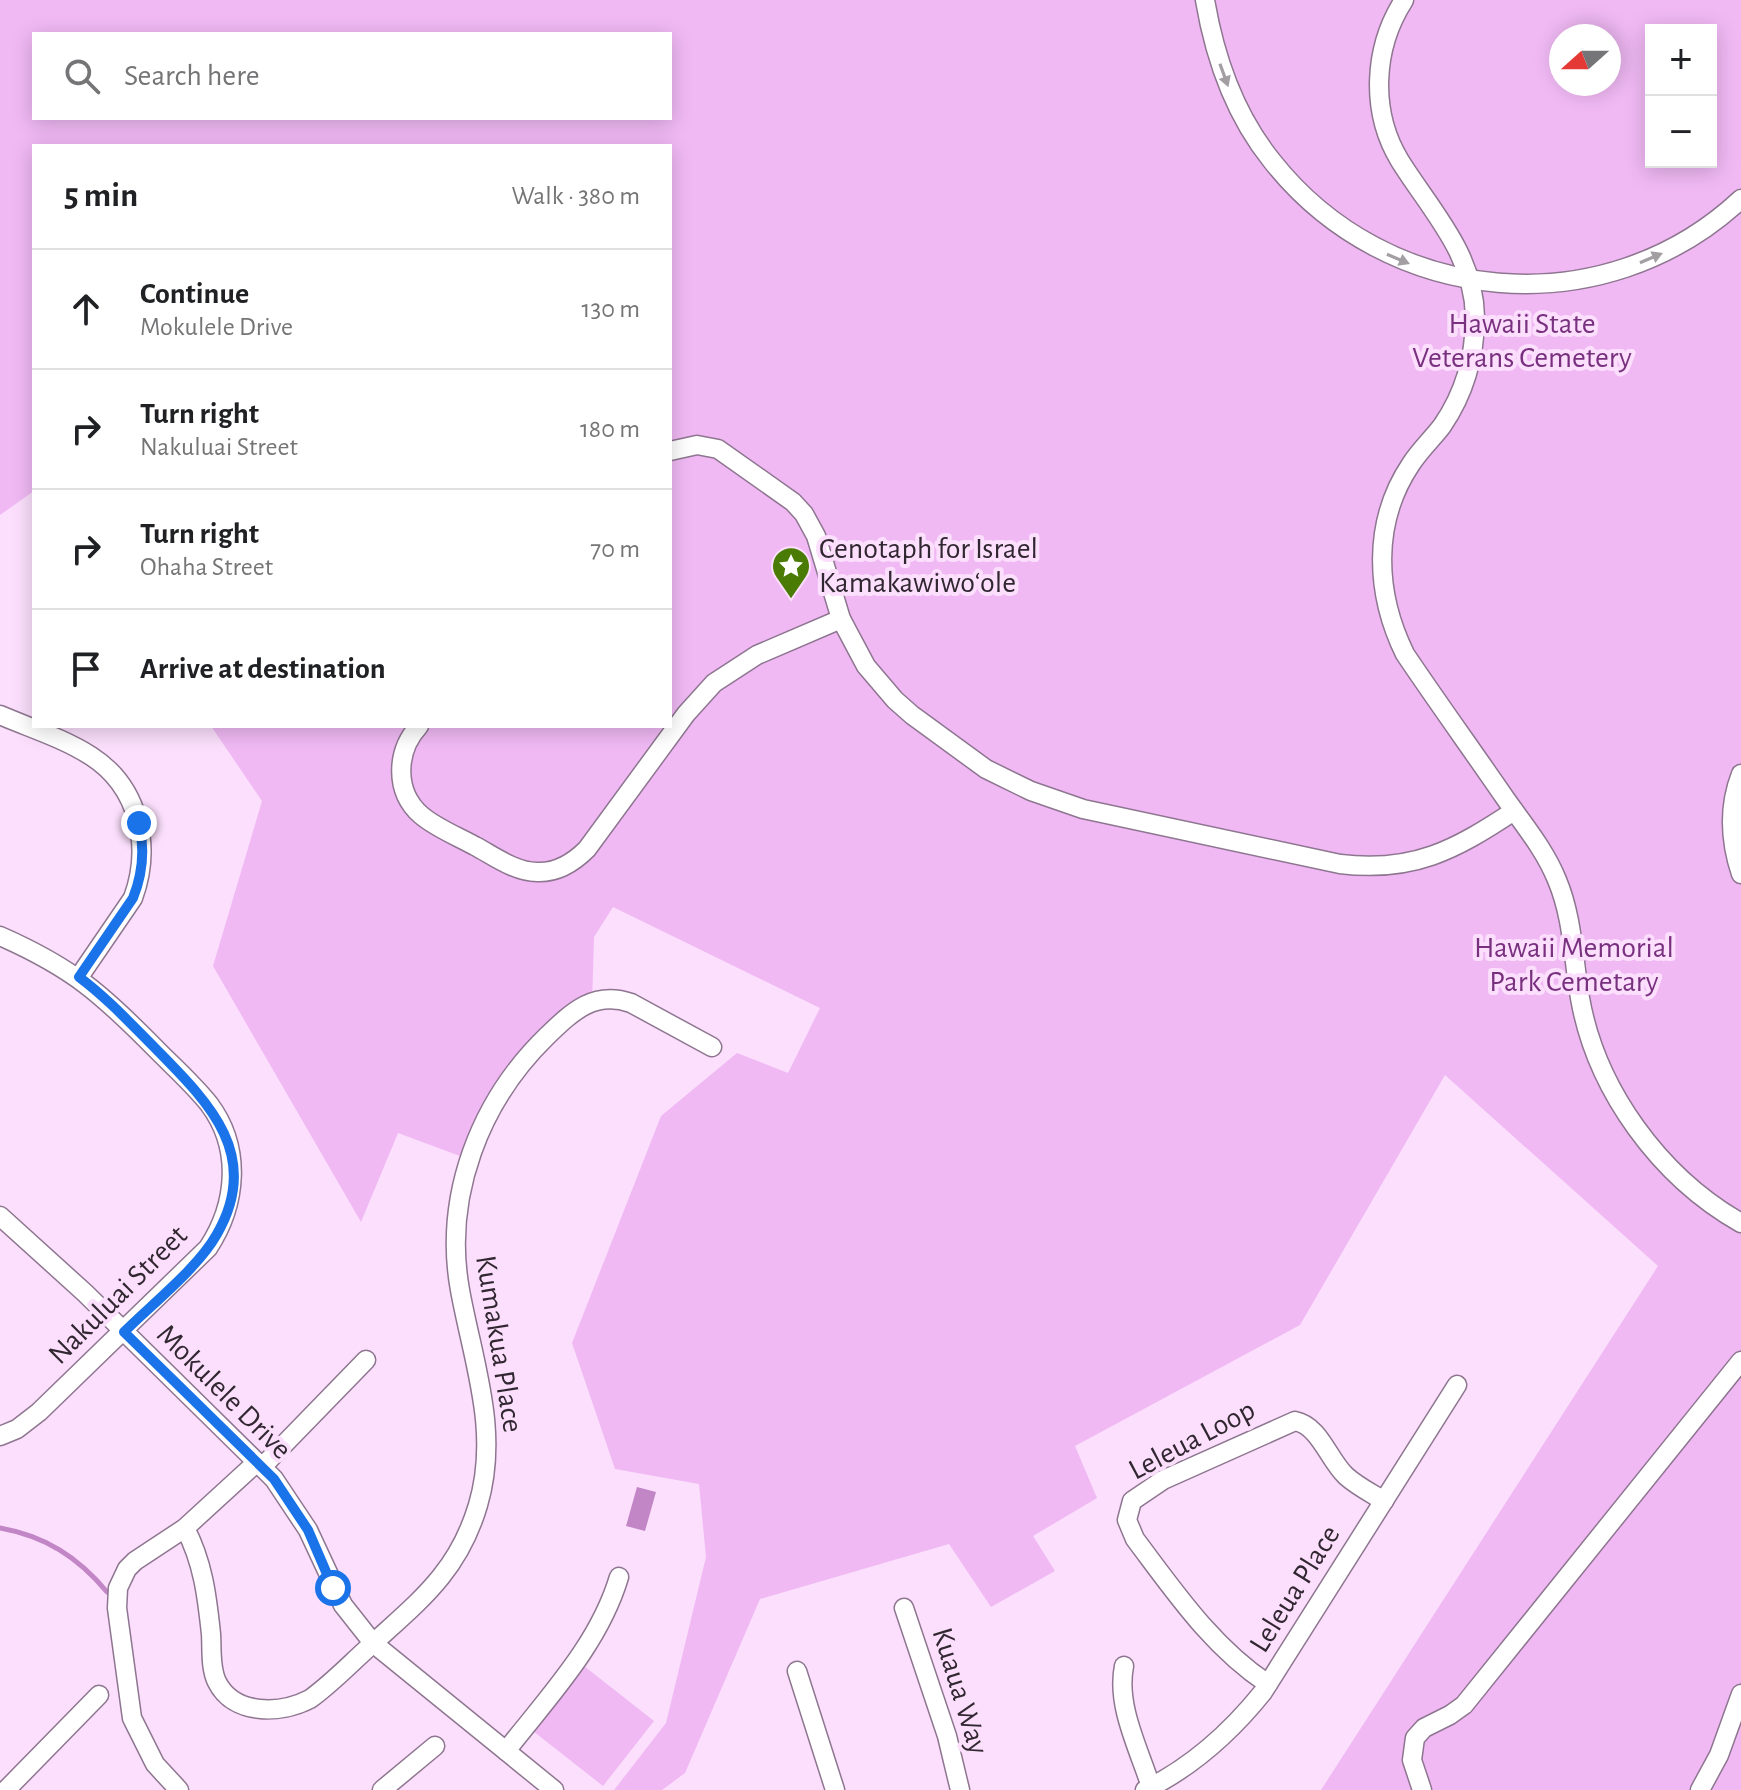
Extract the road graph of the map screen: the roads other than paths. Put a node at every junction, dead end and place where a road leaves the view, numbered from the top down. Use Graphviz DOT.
graph roads {
  1 [pos="1205,0"];
  2 [pos="1404,0"];
  3 [pos="1741,199"];
  4 [pos="1469,280"];
  5 [pos="672,451"];
  6 [pos="841,619"];
  7 [pos="0,715"];
  8 [pos="32,725"];
  9 [pos="418,728"];
  10 [pos="43,729"];
  11 [pos="1741,774"];
  12 [pos="1514,811"];
  13 [pos="1741,874"];
  14 [pos="0,936"];
  15 [pos="79,977"];
  16 [pos="712,1047"];
  17 [pos="0,1216"];
  18 [pos="1741,1223"];
  19 [pos="124,1332"];
  20 [pos="366,1360"];
  21 [pos="1741,1361"];
  22 [pos="1457,1385"];
  23 [pos="0,1436"];
  24 [pos="259,1464"];
  25 [pos="1384,1501"];
  26 [pos="185,1528"];
  27 [pos="619,1577"];
  28 [pos="904,1608"];
  29 [pos="373,1643"];
  30 [pos="1124,1666"];
  31 [pos="797,1671"];
  32 [pos="1268,1684"];
  33 [pos="1741,1694"];
  34 [pos="99,1695"];
  35 [pos="435,1746"];
  36 [pos="506,1751"];
  37 [pos="1148,1788"];
  38 [pos="6,1790"];
  39 [pos="179,1790"];
  40 [pos="382,1790"];
  41 [pos="554,1790"];
  42 [pos="835,1790"];
  43 [pos="960,1790"];
  44 [pos="1422,1790"];
  45 [pos="1700,1790"];
  1 -- 4 [label="street, one-way"];
  2 -- 4 [label="street"];
  4 -- 3 [label="street, one-way"];
  4 -- 12 [label="street"];
  5 -- 6 [label="street"];
  6 -- 9 [label="street"];
  6 -- 12 [label="street"];
  7 -- 8 [label="street"];
  10 -- 15 [label="street"];
  11 -- 13 [label="street"];
  12 -- 18 [label="street"];
  14 -- 15 [label="street, Nakuluai Street"];
  15 -- 19 [label="street, Nakuluai Street"];
  16 -- 29 [label="street, Kumakua Place"];
  17 -- 19 [label="street, Mokulele Drive"];
  19 -- 23 [label="street, Nakuluai Street"];
  19 -- 24 [label="street, Mokulele Drive"];
  20 -- 24 [label="street"];
  21 -- 44 [label="street"];
  22 -- 25 [label="street, Leleua Place"];
  24 -- 26 [label="street"];
  24 -- 29 [label="street, Mokulele Drive"];
  25 -- 32 [label="street, Leleua Place"];
  25 -- 32 [label="street, Leleua Loop"];
  26 -- 29 [label="street, Kumakua Place"];
  26 -- 39 [label="street"];
  27 -- 36 [label="street"];
  28 -- 43 [label="street, Kuaua Way"];
  29 -- 36 [label="street, Mokulele Drive"];
  30 -- 37 [label="street"];
  31 -- 42 [label="street"];
  32 -- 37 [label="street, Leleua Place"];
  33 -- 45 [label="street"];
  34 -- 38 [label="street"];
  35 -- 40 [label="street"];
  36 -- 41 [label="street, Mokulele Drive"];
}
